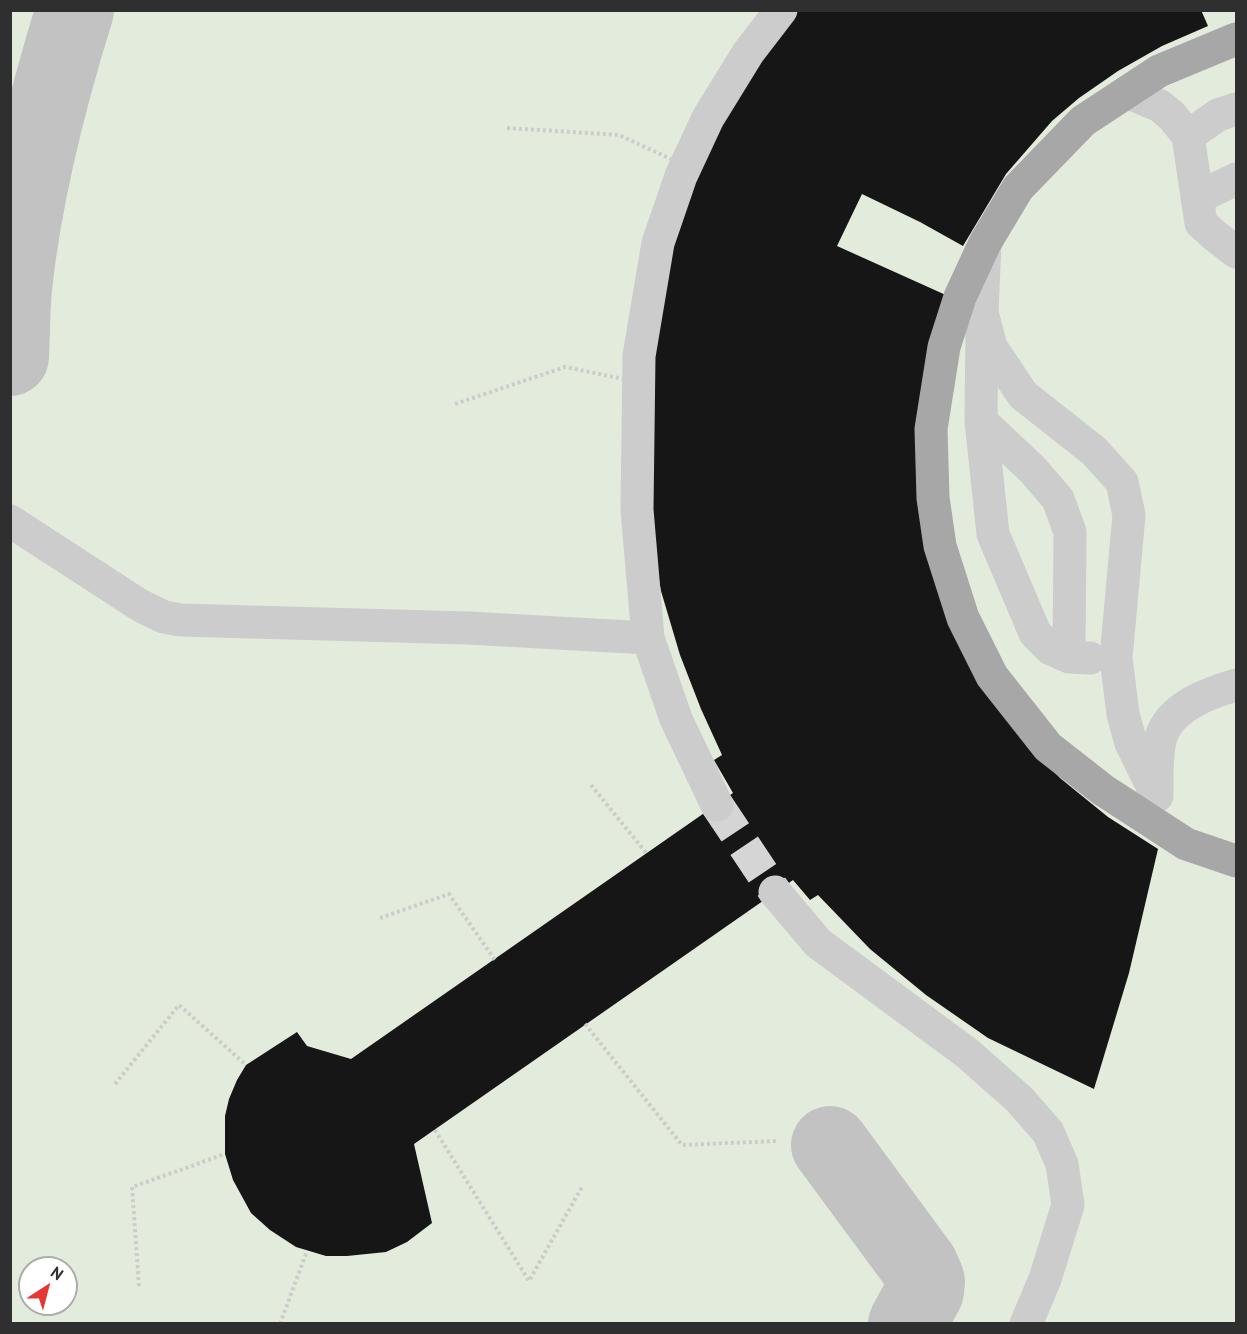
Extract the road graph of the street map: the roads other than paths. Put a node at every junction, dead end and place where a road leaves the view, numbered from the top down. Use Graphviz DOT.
graph roads {
  1 [pos="781,10"];
  2 [pos="1236,39"];
  3 [pos="1128,92"];
  4 [pos="1236,109"];
  5 [pos="1188,136"];
  6 [pos="1236,179"];
  7 [pos="1197,198"];
  8 [pos="985,243"];
  9 [pos="1236,252"];
  10 [pos="982,312"];
  11 [pos="981,422"];
  12 [pos="10,521"];
  13 [pos="648,638"];
  14 [pos="1069,657"];
  15 [pos="1116,658"];
  16 [pos="1236,685"];
  17 [pos="1157,796"];
  18 [pos="717,805"];
  19 [pos="1186,844"];
  20 [pos="1236,861"];
  21 [pos="775,892"];
  22 [pos="1026,1323"];
  1 -- 13 [label="lane"];
  2 -- 3 [label="main road"];
  3 -- 5 [label="lane"];
  3 -- 8 [label="main road"];
  4 -- 5 [label="lane"];
  5 -- 7 [label="lane"];
  6 -- 7 [label="lane"];
  7 -- 9 [label="lane"];
  8 -- 10 [label="lane"];
  8 -- 19 [label="main road"];
  10 -- 11 [label="lane"];
  10 -- 15 [label="lane"];
  11 -- 14 [label="lane"];
  11 -- 14 [label="lane"];
  12 -- 13 [label="lane"];
  13 -- 18 [label="lane"];
  14 -- 15 [label="lane"];
  15 -- 17 [label="lane"];
  16 -- 17 [label="lane"];
  17 -- 19 [label="lane"];
  19 -- 20 [label="main road"];
  21 -- 22 [label="lane"];
}
